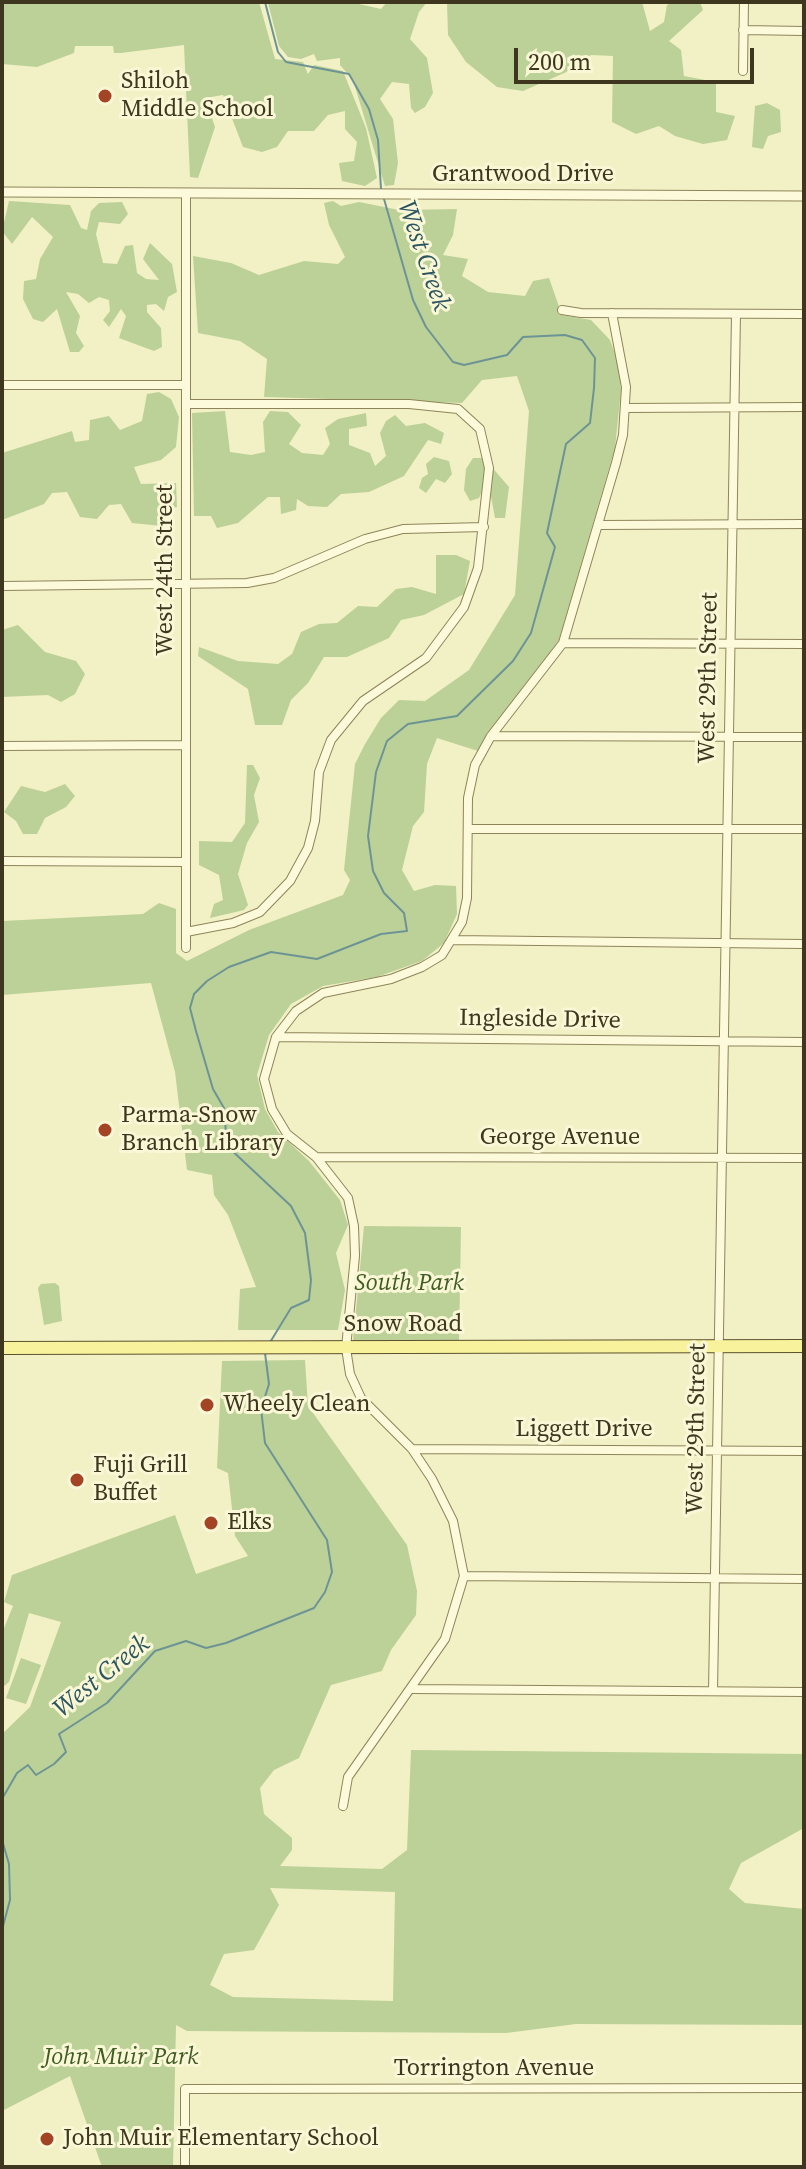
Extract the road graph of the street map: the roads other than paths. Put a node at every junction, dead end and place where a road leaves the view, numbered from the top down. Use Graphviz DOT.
graph roads {
  1 [pos="744,2"];
  2 [pos="743,30"];
  3 [pos="804,31"];
  4 [pos="743,71"];
  5 [pos="2,192"];
  6 [pos="186,193"];
  7 [pos="804,196"];
  8 [pos="562,310"];
  9 [pos="612,313"];
  10 [pos="736,314"];
  11 [pos="804,314"];
  12 [pos="2,385"];
  13 [pos="186,385"];
  14 [pos="186,404"];
  15 [pos="735,407"];
  16 [pos="804,407"];
  17 [pos="625,408"];
  18 [pos="804,524"];
  19 [pos="599,525"];
  20 [pos="733,525"];
  21 [pos="484,527"];
  22 [pos="2,586"];
  23 [pos="186,586"];
  24 [pos="563,643"];
  25 [pos="730,643"];
  26 [pos="804,644"];
  27 [pos="491,736"];
  28 [pos="728,737"];
  29 [pos="804,737"];
  30 [pos="185,745"];
  31 [pos="2,746"];
  32 [pos="469,829"];
  33 [pos="726,829"];
  34 [pos="804,829"];
  35 [pos="2,861"];
  36 [pos="186,862"];
  37 [pos="186,932"];
  38 [pos="453,940"];
  39 [pos="725,944"];
  40 [pos="804,944"];
  41 [pos="186,948"];
  42 [pos="276,1037"];
  43 [pos="724,1042"];
  44 [pos="804,1042"];
  45 [pos="316,1157"];
  46 [pos="804,1158"];
  47 [pos="722,1162"];
  48 [pos="719,1346"];
  49 [pos="804,1346"];
  50 [pos="2,1348"];
  51 [pos="346,1348"];
  52 [pos="412,1449"];
  53 [pos="717,1451"];
  54 [pos="804,1451"];
  55 [pos="464,1576"];
  56 [pos="715,1578"];
  57 [pos="804,1579"];
  58 [pos="413,1689"];
  59 [pos="713,1691"];
  60 [pos="804,1692"];
  61 [pos="343,1806"];
  62 [pos="804,2088"];
  63 [pos="185,2167"];
  1 -- 2 [label="street"];
  2 -- 3 [label="street"];
  2 -- 4 [label="street"];
  5 -- 6 [label="street, Grantwood Drive"];
  6 -- 7 [label="street, Grantwood Drive"];
  6 -- 13 [label="street, West 24th Street"];
  8 -- 9 [label="street"];
  9 -- 10 [label="street"];
  9 -- 17 [label="street"];
  10 -- 11 [label="street"];
  10 -- 15 [label="street, West 29th Street"];
  12 -- 13 [label="street"];
  13 -- 14 [label="street, West 24th Street"];
  14 -- 21 [label="street"];
  14 -- 23 [label="street, West 24th Street"];
  15 -- 16 [label="street"];
  15 -- 17 [label="street"];
  15 -- 20 [label="street, West 29th Street"];
  17 -- 19 [label="street"];
  18 -- 20 [label="street"];
  19 -- 20 [label="street"];
  19 -- 24 [label="street"];
  20 -- 25 [label="street, West 29th Street"];
  21 -- 23 [label="street"];
  21 -- 37 [label="street"];
  22 -- 23 [label="street"];
  23 -- 30 [label="street, West 24th Street"];
  24 -- 25 [label="street"];
  24 -- 27 [label="street"];
  25 -- 26 [label="street"];
  25 -- 28 [label="street, West 29th Street"];
  27 -- 28 [label="street"];
  27 -- 32 [label="street"];
  28 -- 29 [label="street"];
  28 -- 33 [label="street, West 29th Street"];
  30 -- 31 [label="street"];
  30 -- 36 [label="street, West 24th Street"];
  32 -- 33 [label="street"];
  32 -- 38 [label="street"];
  33 -- 34 [label="street"];
  33 -- 39 [label="street, West 29th Street"];
  35 -- 36 [label="street"];
  36 -- 37 [label="street, West 24th Street"];
  37 -- 41 [label="street, West 24th Street"];
  38 -- 39 [label="street"];
  38 -- 42 [label="street"];
  39 -- 40 [label="street"];
  39 -- 43 [label="street, West 29th Street"];
  42 -- 43 [label="street, Ingleside Drive"];
  42 -- 45 [label="street"];
  43 -- 44 [label="street, Ingleside Drive"];
  43 -- 47 [label="street, West 29th Street"];
  45 -- 47 [label="street, George Avenue"];
  45 -- 51 [label="street"];
  46 -- 47 [label="street, George Avenue"];
  47 -- 48 [label="street, West 29th Street"];
  48 -- 49 [label="main road, Snow Road"];
  48 -- 51 [label="main road, Snow Road"];
  48 -- 53 [label="street, West 29th Street"];
  50 -- 51 [label="main road, Snow Road"];
  51 -- 52 [label="street"];
  52 -- 53 [label="street, Liggett Drive"];
  52 -- 55 [label="street"];
  53 -- 54 [label="street, Liggett Drive"];
  53 -- 56 [label="street, West 29th Street"];
  55 -- 56 [label="street"];
  55 -- 58 [label="street"];
  56 -- 57 [label="street"];
  56 -- 59 [label="street, West 29th Street"];
  58 -- 59 [label="street"];
  58 -- 61 [label="street"];
  59 -- 60 [label="street"];
  62 -- 63 [label="street, Torrington Avenue"];
}
